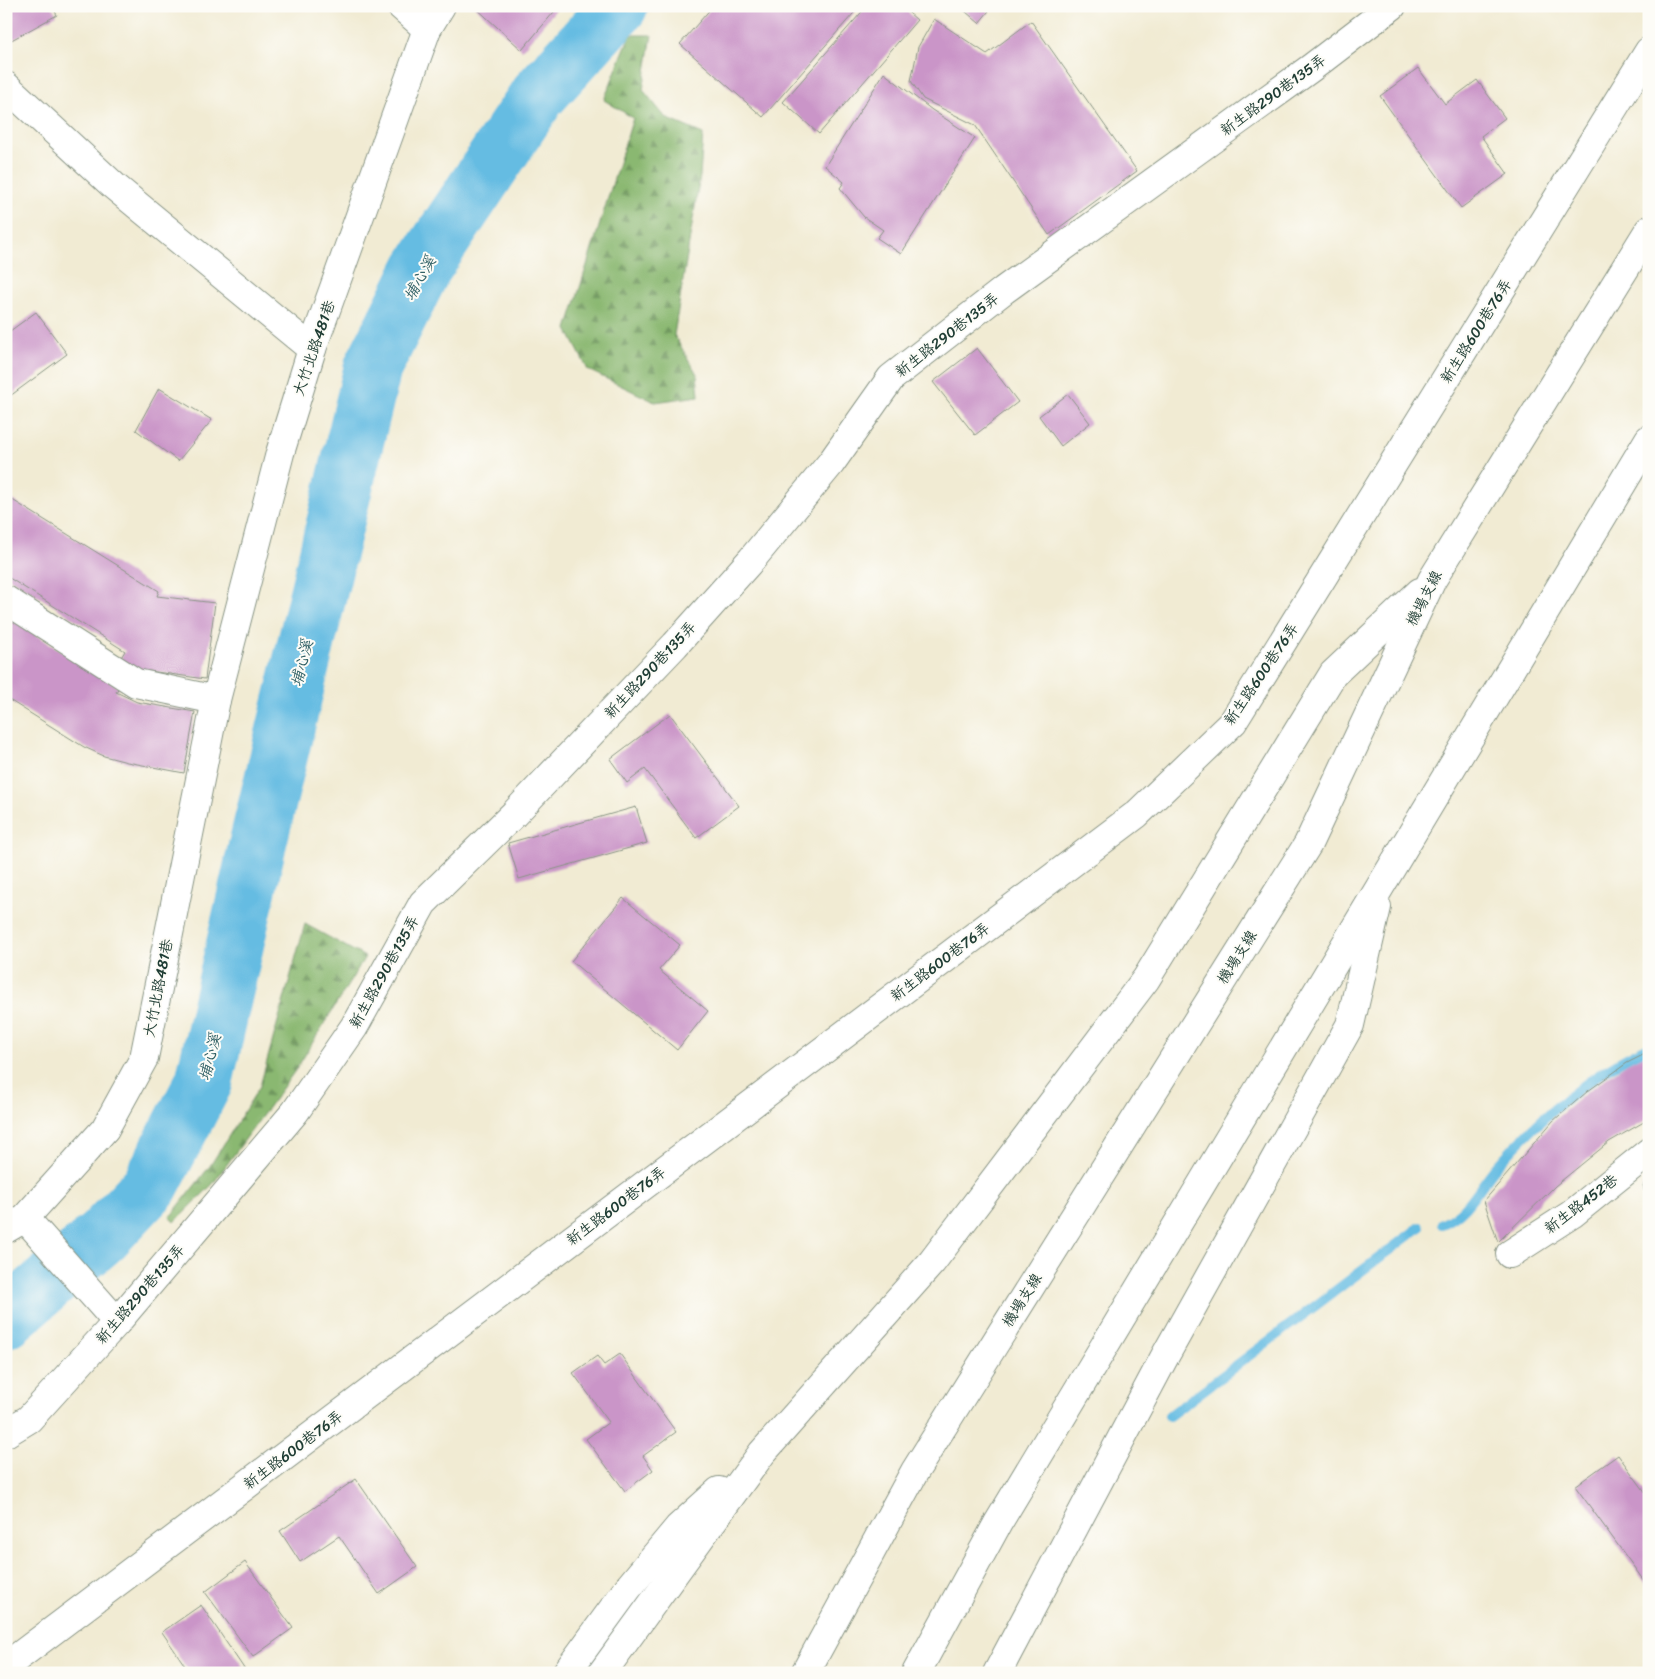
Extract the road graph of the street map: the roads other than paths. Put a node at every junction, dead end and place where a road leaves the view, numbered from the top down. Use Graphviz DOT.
graph roads {
  1 [pos="401,6"];
  2 [pos="441,6"];
  3 [pos="1392,6"];
  4 [pos="427,29"];
  5 [pos="1649,51"];
  6 [pos="6,86"];
  7 [pos="1649,230"];
  8 [pos="312,349"];
  9 [pos="1649,439"];
  10 [pos="1432,580"];
  11 [pos="6,600"];
  12 [pos="216,700"];
  13 [pos="1383,881"];
  14 [pos="1649,1152"];
  15 [pos="16,1223"];
  16 [pos="1510,1254"];
  17 [pos="117,1322"];
  18 [pos="6,1433"];
  19 [pos="762,1453"];
  20 [pos="6,1666"];
  21 [pos="566,1673"];
  22 [pos="602,1673"];
  23 [pos="805,1673"];
  24 [pos="916,1673"];
  25 [pos="997,1673"];
  1 -- 4 [label="main road"];
  2 -- 4 [label="main road, 大竹北路481巷"];
  3 -- 17 [label="main road, 新生路290巷135弄"];
  4 -- 8 [label="main road, 大竹北路481巷"];
  5 -- 20 [label="main road, 新生路600巷76弄"];
  6 -- 8 [label="main road"];
  7 -- 10 [label="main road, 機場支線"];
  8 -- 12 [label="main road, 大竹北路481巷"];
  9 -- 13 [label="main road"];
  10 -- 19 [label="main road"];
  10 -- 23 [label="main road, 機場支線"];
  11 -- 12 [label="main road"];
  12 -- 15 [label="main road, 大竹北路481巷"];
  13 -- 24 [label="main road"];
  13 -- 25 [label="main road"];
  14 -- 16 [label="main road, 新生路452巷"];
  15 -- 17 [label="main road"];
  17 -- 18 [label="main road, 新生路290巷135弄"];
  19 -- 21 [label="main road"];
  19 -- 22 [label="main road"];
}
